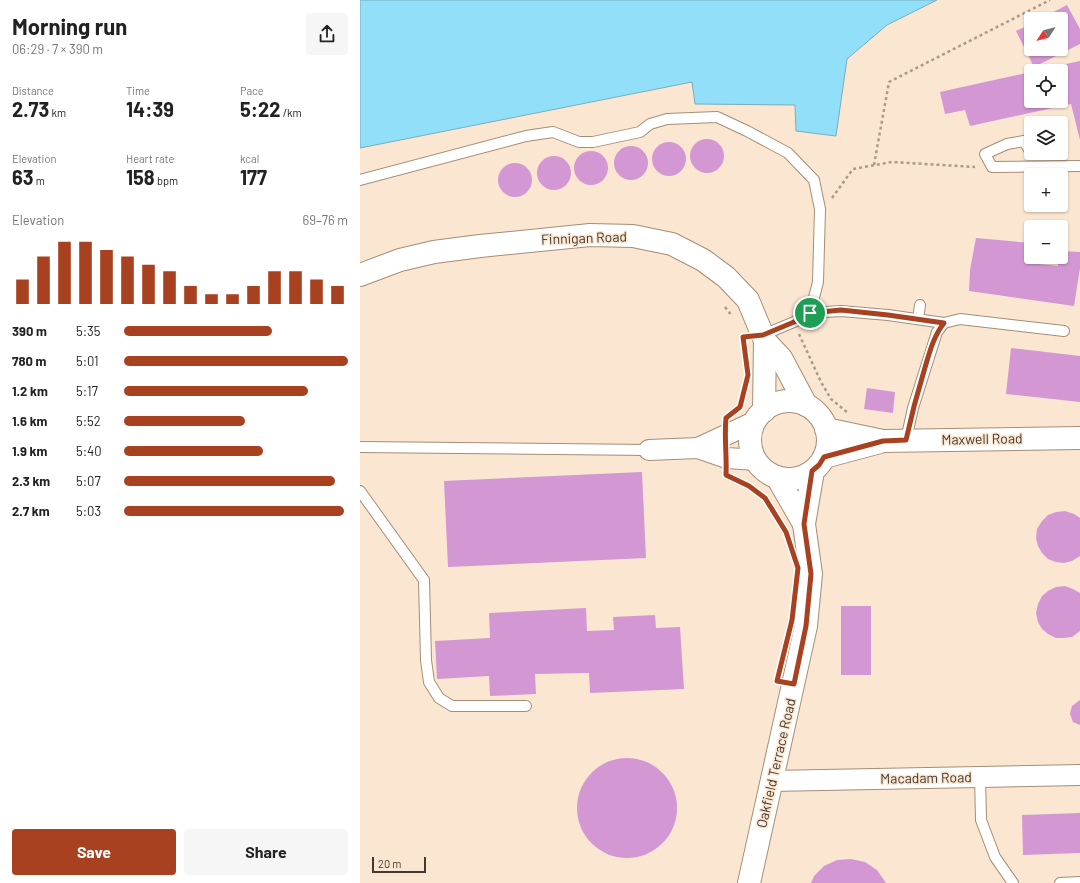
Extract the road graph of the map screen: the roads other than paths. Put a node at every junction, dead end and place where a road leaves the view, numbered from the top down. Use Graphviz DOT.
graph roads {
  1 [pos="1024,141"];
  2 [pos="1036,160"];
  3 [pos="1080,166"];
  4 [pos="1040,167"];
  5 [pos="360,180"];
  6 [pos="360,275"];
  7 [pos="920,305"];
  8 [pos="810,313"];
  9 [pos="918,319"];
  10 [pos="944,323"];
  11 [pos="1064,331"];
  12 [pos="764,338"];
  13 [pos="806,405"];
  14 [pos="760,416"];
  15 [pos="826,429"];
  16 [pos="1080,438"];
  17 [pos="906,440"];
  18 [pos="883,441"];
  19 [pos="360,447"];
  20 [pos="698,448"];
  21 [pos="649,450"];
  22 [pos="756,460"];
  23 [pos="818,464"];
  24 [pos="777,477"];
  25 [pos="360,491"];
  26 [pos="804,524"];
  27 [pos="526,706"];
  28 [pos="980,776"];
  29 [pos="1080,776"];
  30 [pos="771,781"];
  31 [pos="1080,882"];
  32 [pos="749,883"];
  33 [pos="1013,883"];
  34 [pos="1060,883"];
  1 -- 4 [label="lane"];
  2 -- 4 [label="lane"];
  3 -- 4 [label="lane"];
  5 -- 8 [label="lane"];
  6 -- 12 [label="street, Finnigan Road"];
  7 -- 9 [label="lane"];
  8 -- 9 [label="lane"];
  8 -- 12 [label="lane"];
  9 -- 10 [label="lane"];
  10 -- 11 [label="lane"];
  10 -- 17 [label="lane"];
  12 -- 13 [label="street, Finnigan Road"];
  12 -- 14 [label="street, Finnigan Road"];
  13 -- 14 [label="street"];
  13 -- 15 [label="street"];
  14 -- 20 [label="street"];
  14 -- 22 [label="street"];
  15 -- 18 [label="street, Maxwell Road"];
  15 -- 23 [label="street"];
  16 -- 17 [label="street, Maxwell Road"];
  17 -- 18 [label="street, Maxwell Road"];
  18 -- 23 [label="street, Maxwell Road"];
  19 -- 21 [label="lane"];
  20 -- 21 [label="street"];
  20 -- 22 [label="street"];
  22 -- 24 [label="street"];
  23 -- 24 [label="street"];
  23 -- 26 [label="street, Oakfield Terrace Road"];
  24 -- 26 [label="street, Oakfield Terrace Road"];
  25 -- 27 [label="lane"];
  26 -- 30 [label="street, Oakfield Terrace Road"];
  28 -- 29 [label="street, Macadam Road"];
  28 -- 30 [label="street, Macadam Road"];
  28 -- 33 [label="lane"];
  30 -- 32 [label="street, Oakfield Terrace Road"];
  31 -- 34 [label="lane"];
}
